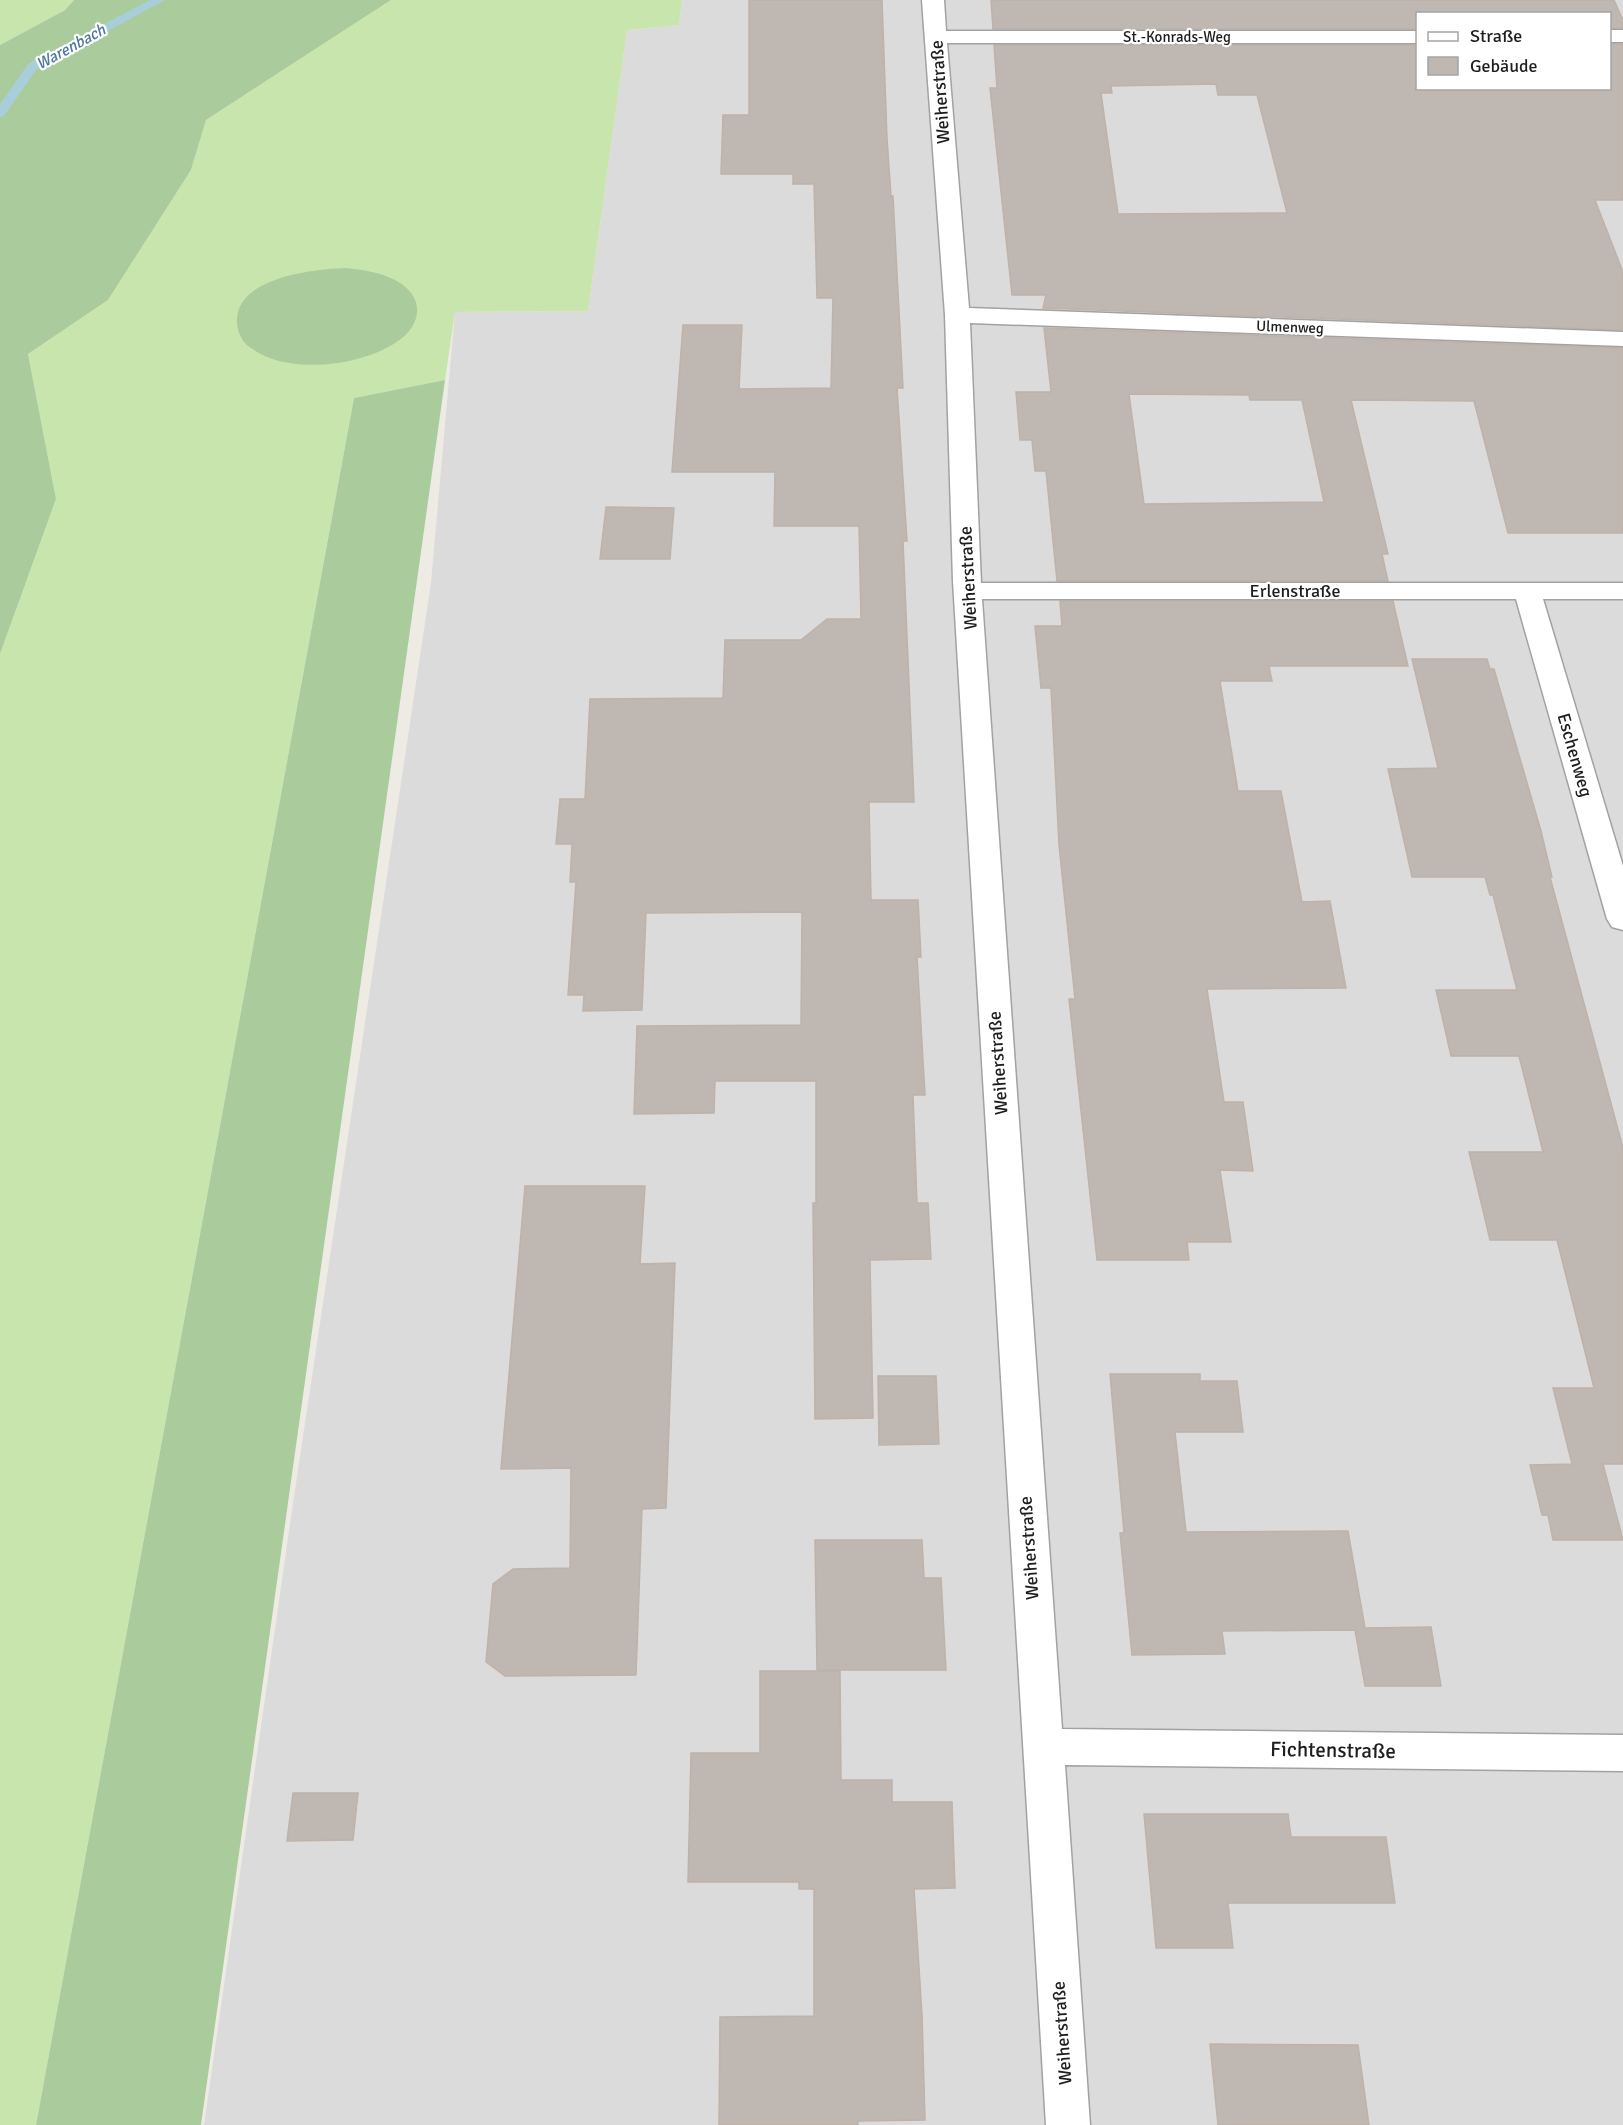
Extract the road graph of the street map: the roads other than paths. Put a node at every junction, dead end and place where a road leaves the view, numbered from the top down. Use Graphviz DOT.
graph roads {
  1 [pos="933,0"];
  2 [pos="936,37"];
  3 [pos="1416,37"];
  4 [pos="957,315"];
  5 [pos="1623,339"];
  6 [pos="968,591"];
  7 [pos="1527,591"];
  8 [pos="1623,591"];
  9 [pos="1623,919"];
  10 [pos="1043,1747"];
  11 [pos="1623,1753"];
  12 [pos="1068,2125"];
  1 -- 2 [label="street, Weiherstraße"];
  2 -- 3 [label="street, St.-Konrads-Weg"];
  2 -- 4 [label="street, Weiherstraße"];
  4 -- 5 [label="street, Ulmenweg"];
  4 -- 6 [label="street, Weiherstraße"];
  6 -- 7 [label="street, Erlenstraße"];
  6 -- 10 [label="street, Weiherstraße"];
  7 -- 8 [label="street, Erlenstraße"];
  7 -- 9 [label="street, Eschenweg"];
  10 -- 11 [label="street, Fichtenstraße"];
  10 -- 12 [label="street, Weiherstraße"];
}
